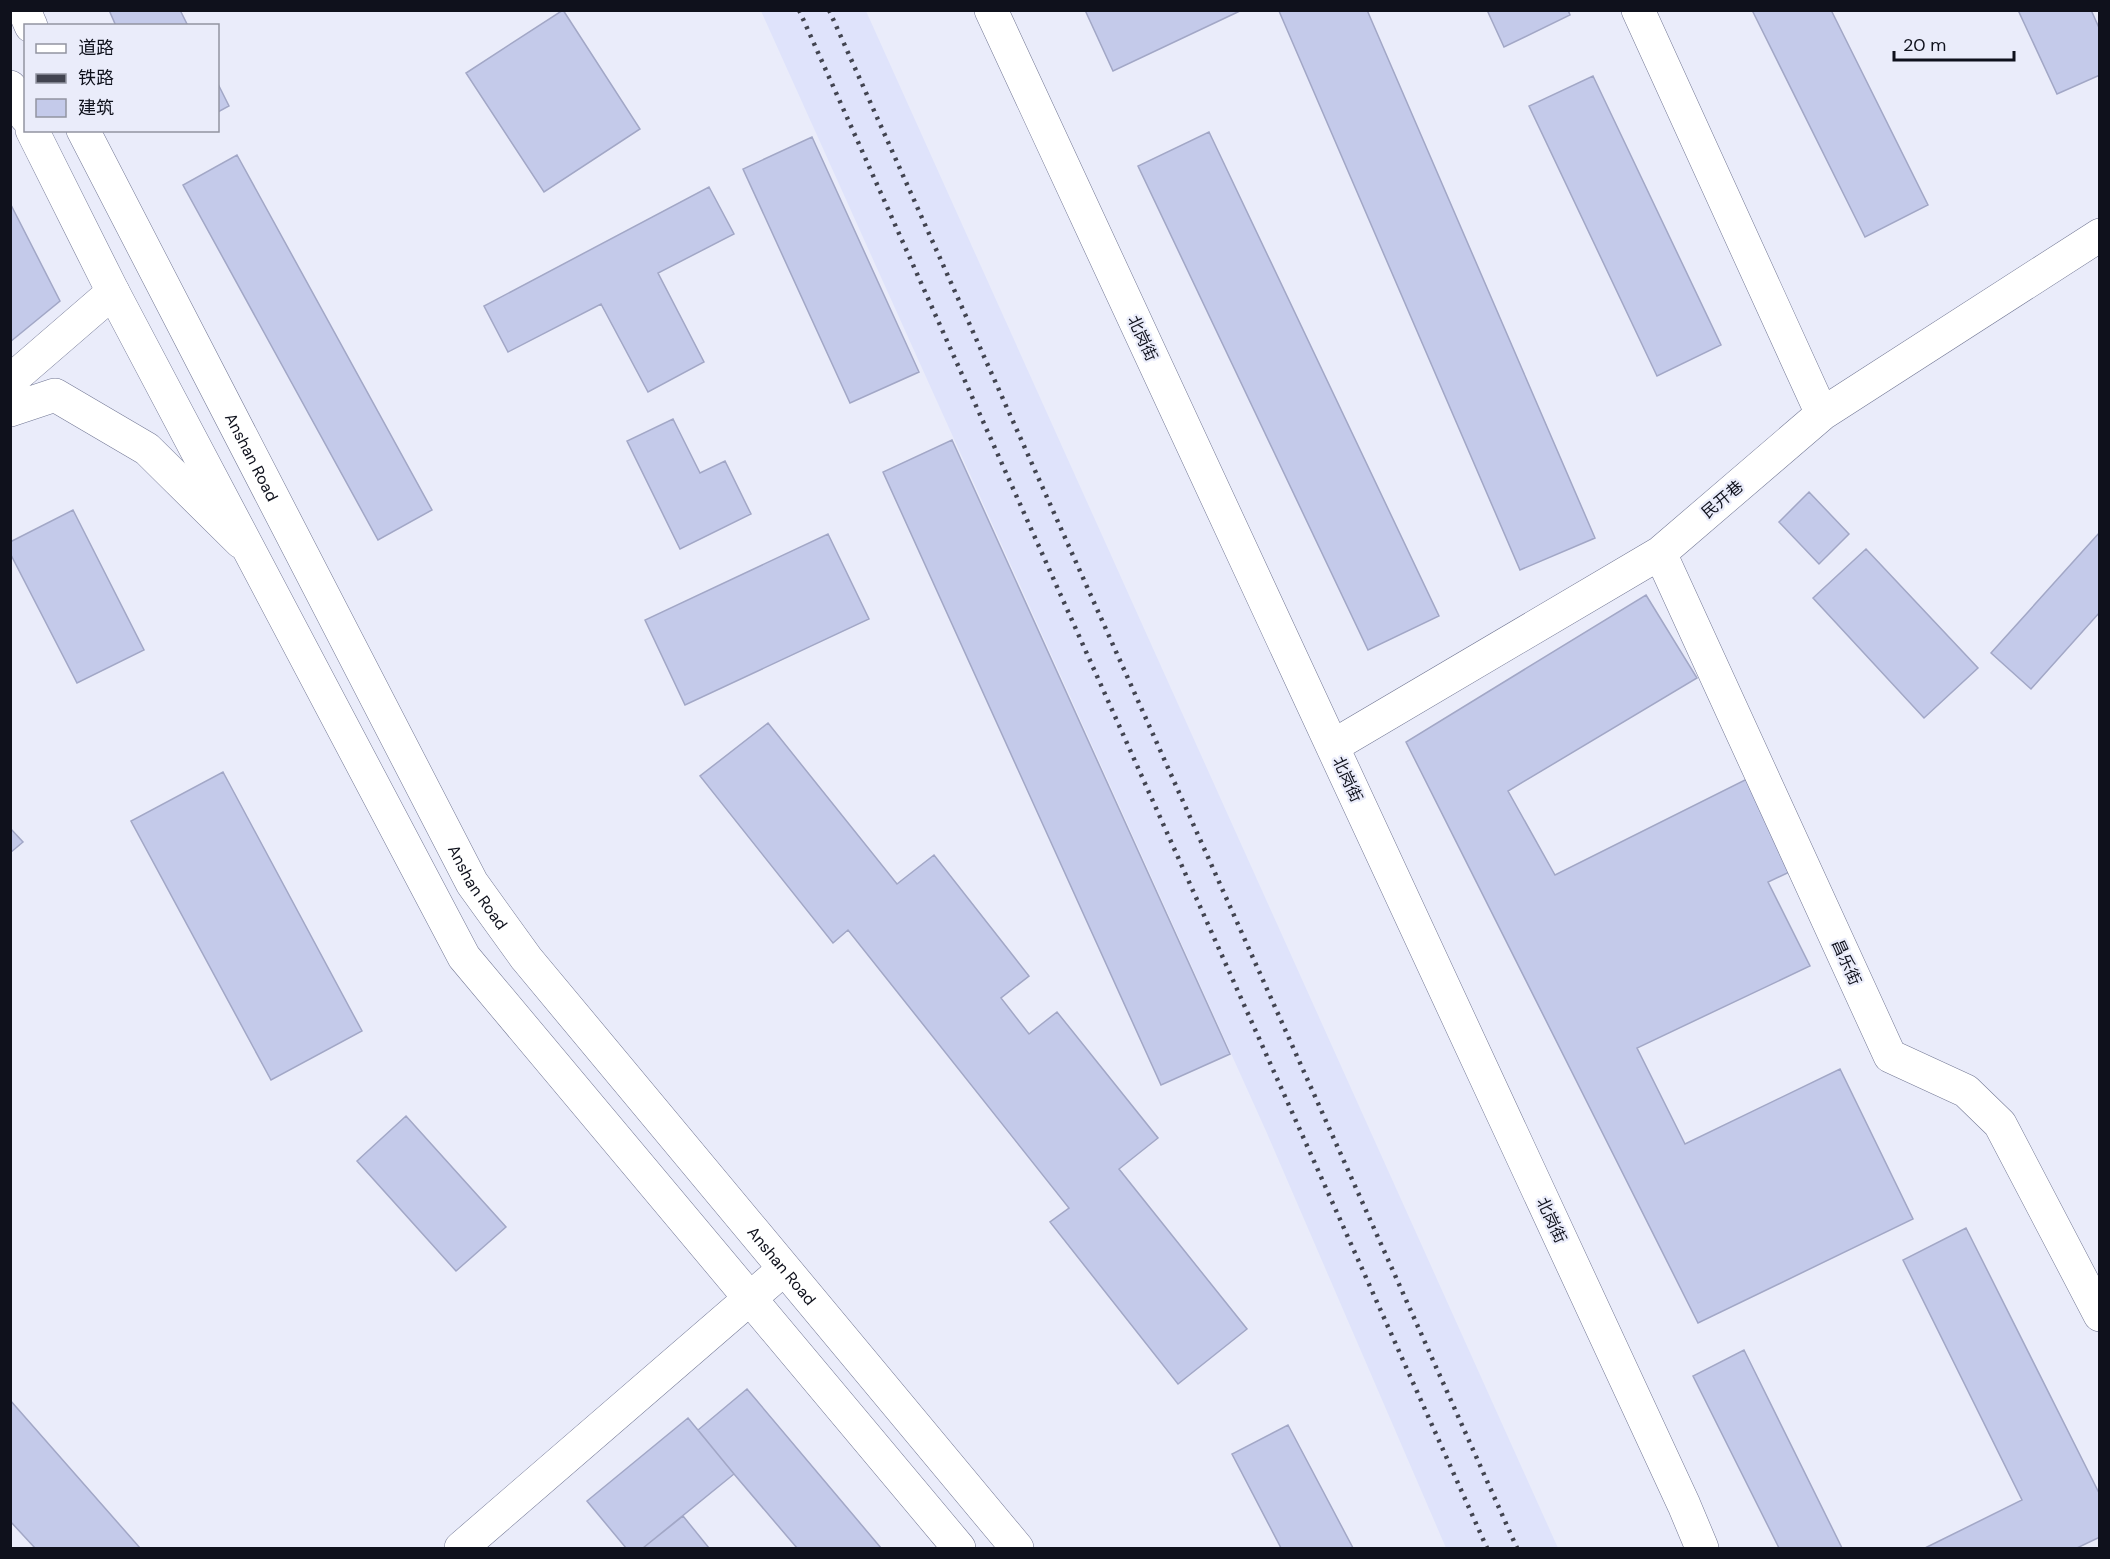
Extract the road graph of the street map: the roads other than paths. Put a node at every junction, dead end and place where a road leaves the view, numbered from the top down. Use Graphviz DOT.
graph roads {
  1 [pos="24,10"];
  2 [pos="991,10"];
  3 [pos="1638,10"];
  4 [pos="30,24"];
  5 [pos="10,87"];
  6 [pos="24,113"];
  7 [pos="33,132"];
  8 [pos="84,132"];
  9 [pos="2100,235"];
  10 [pos="113,292"];
  11 [pos="10,381"];
  12 [pos="10,410"];
  13 [pos="1822,414"];
  14 [pos="250,550"];
  15 [pos="1660,553"];
  16 [pos="1333,746"];
  17 [pos="784,1269"];
  18 [pos="750,1298"];
  19 [pos="2100,1316"];
  20 [pos="461,1548"];
  21 [pos="958,1548"];
  22 [pos="1017,1548"];
  23 [pos="1702,1548"];
  1 -- 4 [label="street"];
  2 -- 16 [label="street, 北岗街"];
  3 -- 13 [label="street"];
  5 -- 6 [label="street"];
  7 -- 10 [label="street"];
  8 -- 17 [label="street, Anshan Road"];
  9 -- 13 [label="street, 民开巷"];
  10 -- 11 [label="street"];
  10 -- 14 [label="street"];
  12 -- 14 [label="street"];
  13 -- 15 [label="street, 民开巷"];
  14 -- 18 [label="street"];
  15 -- 16 [label="street, 民开巷"];
  15 -- 19 [label="street, 昌乐街"];
  16 -- 23 [label="street, 北岗街"];
  17 -- 18 [label="street"];
  17 -- 22 [label="street, Anshan Road"];
  18 -- 20 [label="street"];
  18 -- 21 [label="street"];
}
